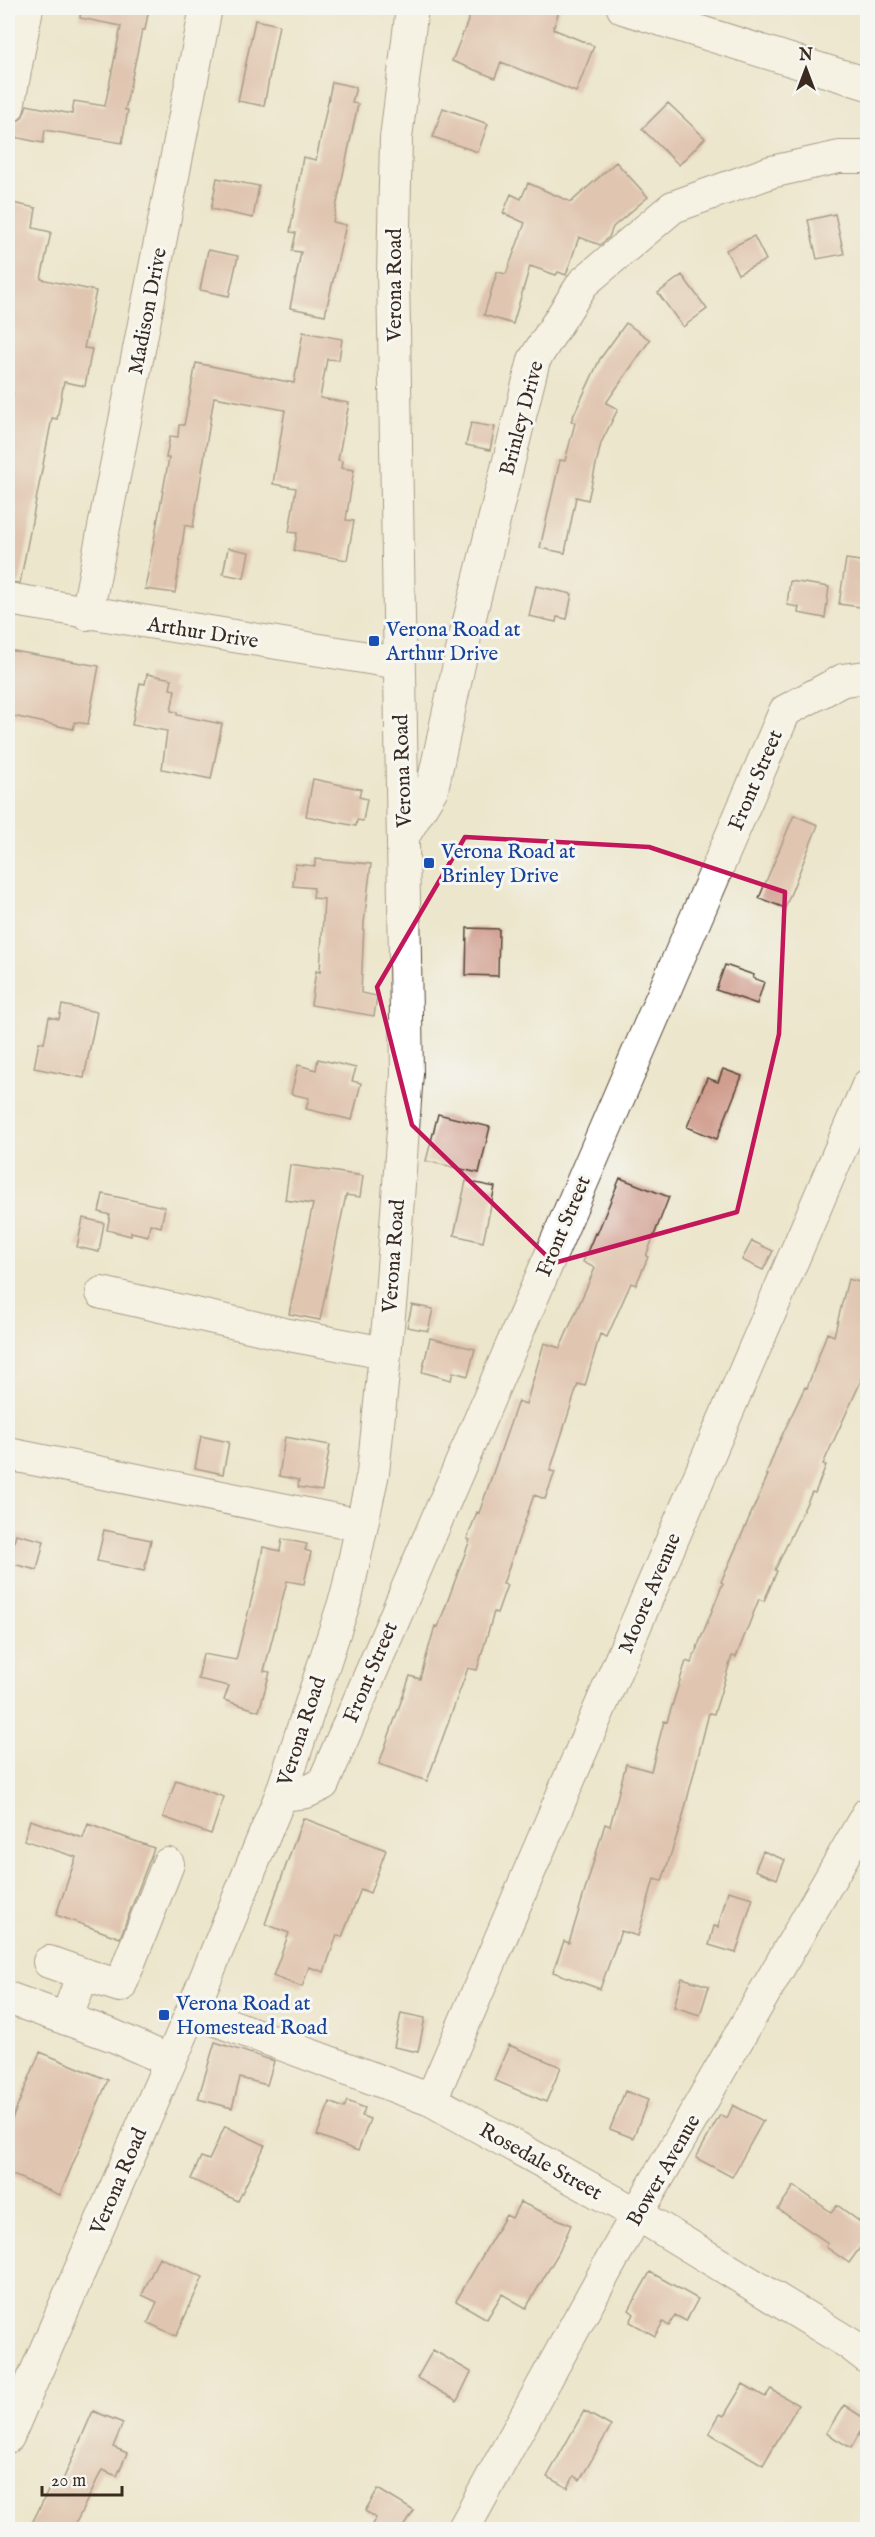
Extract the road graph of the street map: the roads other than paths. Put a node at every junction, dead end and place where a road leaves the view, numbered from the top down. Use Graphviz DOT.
graph roads {
  1 [pos="27,8"];
  2 [pos="206,8"];
  3 [pos="412,8"];
  4 [pos="622,8"];
  5 [pos="867,84"];
  6 [pos="8,107"];
  7 [pos="867,157"];
  8 [pos="8,599"];
  9 [pos="87,614"];
  10 [pos="399,663"];
  11 [pos="867,677"];
  12 [pos="404,835"];
  13 [pos="867,1085"];
  14 [pos="102,1293"];
  15 [pos="385,1353"];
  16 [pos="8,1454"];
  17 [pos="361,1525"];
  18 [pos="281,1795"];
  19 [pos="867,1813"];
  20 [pos="168,1864"];
  21 [pos="49,1962"];
  22 [pos="83,1974"];
  23 [pos="8,1998"];
  24 [pos="192,2011"];
  25 [pos="66,2019"];
  26 [pos="170,2061"];
  27 [pos="431,2100"];
  28 [pos="637,2214"];
  29 [pos="867,2358"];
  30 [pos="19,2379"];
  31 [pos="8,2437"];
  32 [pos="463,2529"];
  1 -- 6 [label="street"];
  2 -- 9 [label="street, Madison Drive"];
  3 -- 10 [label="street, Verona Road"];
  4 -- 5 [label="street"];
  7 -- 12 [label="street, Brinley Drive"];
  8 -- 9 [label="street, Arthur Drive"];
  9 -- 10 [label="street, Arthur Drive"];
  10 -- 12 [label="street, Verona Road"];
  11 -- 18 [label="street, Front Street"];
  12 -- 15 [label="street, Verona Road"];
  13 -- 27 [label="street, Moore Avenue"];
  14 -- 15 [label="street"];
  15 -- 17 [label="street, Verona Road"];
  16 -- 17 [label="street"];
  17 -- 18 [label="street, Verona Road"];
  18 -- 24 [label="street, Verona Road"];
  19 -- 28 [label="street, Bower Avenue"];
  20 -- 22 [label="street"];
  21 -- 22 [label="street"];
  22 -- 25 [label="street"];
  23 -- 25 [label="street"];
  24 -- 26 [label="street, Verona Road"];
  24 -- 27 [label="street, Rosedale Street"];
  25 -- 26 [label="street"];
  26 -- 30 [label="street, Verona Road"];
  27 -- 28 [label="street, Rosedale Street"];
  28 -- 29 [label="street, Rosedale Street"];
  28 -- 32 [label="street, Bower Avenue"];
  30 -- 31 [label="street, Verona Road"];
}
